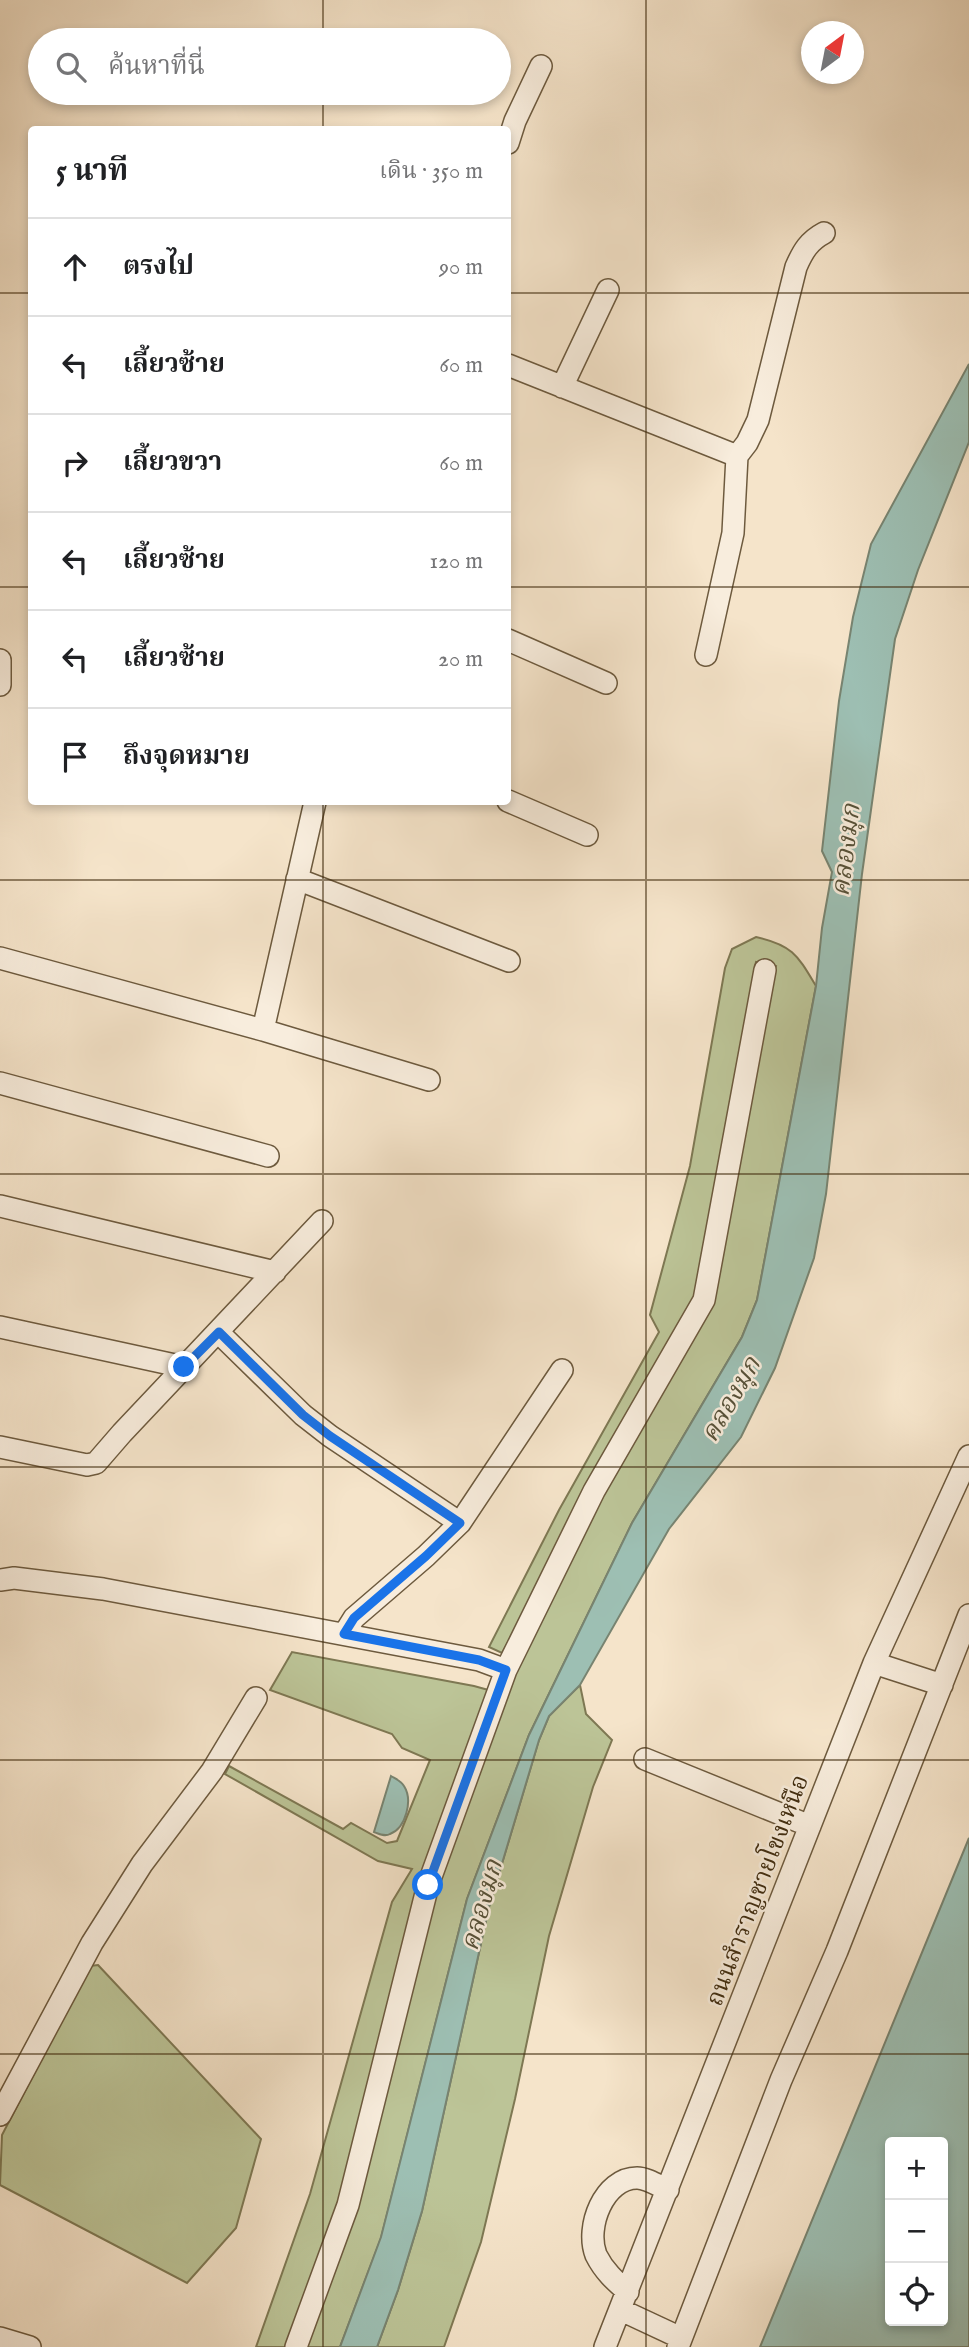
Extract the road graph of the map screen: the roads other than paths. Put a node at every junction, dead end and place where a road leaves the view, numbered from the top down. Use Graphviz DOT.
graph roads {
  1 [pos="541,66"];
  2 [pos="511,134"];
  3 [pos="824,233"];
  4 [pos="608,290"];
  5 [pos="511,366"];
  6 [pos="562,387"];
  7 [pos="737,456"];
  8 [pos="511,641"];
  9 [pos="706,655"];
  10 [pos="0,660"];
  11 [pos="606,683"];
  12 [pos="0,685"];
  13 [pos="511,802"];
  14 [pos="314,805"];
  15 [pos="587,835"];
  16 [pos="298,879"];
  17 [pos="509,961"];
  18 [pos="2,965"];
  19 [pos="765,970"];
  20 [pos="263,1030"];
  21 [pos="429,1080"];
  22 [pos="0,1083"];
  23 [pos="268,1156"];
  24 [pos="0,1206"];
  25 [pos="322,1221"];
  26 [pos="275,1272"];
  27 [pos="0,1327"];
  28 [pos="219,1332"];
  29 [pos="184,1367"];
  30 [pos="562,1370"];
  31 [pos="0,1447"];
  32 [pos="969,1456"];
  33 [pos="460,1523"];
  34 [pos="0,1580"];
  35 [pos="969,1615"];
  36 [pos="344,1634"];
  37 [pos="874,1662"];
  38 [pos="506,1670"];
  39 [pos="942,1685"];
  40 [pos="256,1698"];
  41 [pos="645,1759"];
  42 [pos="810,1826"];
  43 [pos="0,2115"];
  44 [pos="668,2190"];
  45 [pos="624,2301"];
  46 [pos="0,2338"];
  47 [pos="679,2342"];
  48 [pos="30,2347"];
  49 [pos="296,2347"];
  50 [pos="604,2347"];
  1 -- 2 [label="street"];
  3 -- 7 [label="street"];
  4 -- 6 [label="street"];
  5 -- 6 [label="street"];
  6 -- 7 [label="street"];
  7 -- 9 [label="street"];
  8 -- 11 [label="street"];
  10 -- 12 [label="street"];
  13 -- 15 [label="street"];
  14 -- 16 [label="street"];
  16 -- 17 [label="street"];
  16 -- 20 [label="street"];
  18 -- 20 [label="street"];
  19 -- 38 [label="street"];
  20 -- 21 [label="street"];
  22 -- 23 [label="street"];
  24 -- 26 [label="street"];
  25 -- 26 [label="street"];
  26 -- 28 [label="street"];
  27 -- 29 [label="street"];
  28 -- 29 [label="street"];
  28 -- 33 [label="street"];
  29 -- 31 [label="street"];
  30 -- 33 [label="street"];
  32 -- 37 [label="street, ถนนสำราญชายโขงเหนือ"];
  33 -- 36 [label="street"];
  34 -- 36 [label="street"];
  35 -- 39 [label="street"];
  36 -- 38 [label="street"];
  37 -- 39 [label="street"];
  37 -- 42 [label="street, ถนนสำราญชายโขงเหนือ"];
  38 -- 49 [label="street"];
  39 -- 47 [label="street"];
  40 -- 43 [label="street"];
  41 -- 42 [label="street"];
  42 -- 44 [label="street, ถนนสำราญชายโขงเหนือ"];
  44 -- 45 [label="street, ถนนสำราญชายโขงเหนือ"];
  44 -- 45 [label="street"];
  45 -- 47 [label="street"];
  45 -- 50 [label="street, ถนนสำราญชายโขงเหนือ"];
  46 -- 48 [label="street"];
}
